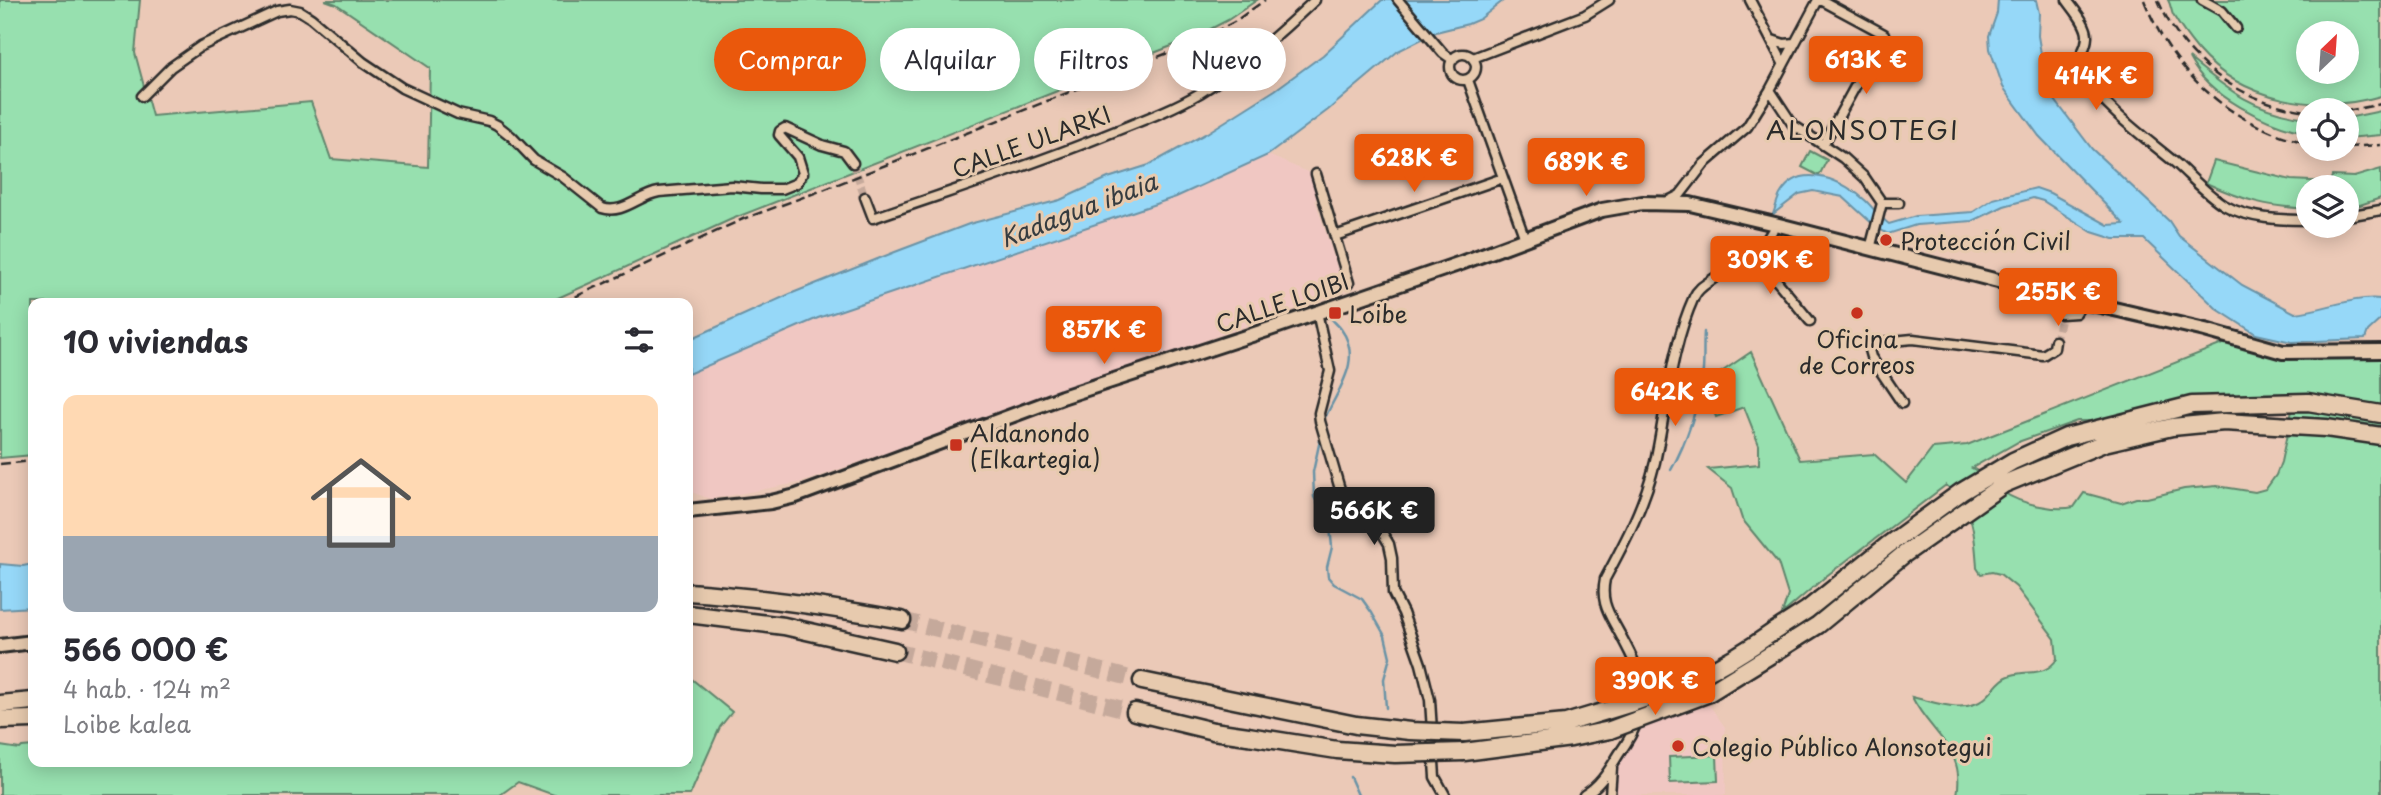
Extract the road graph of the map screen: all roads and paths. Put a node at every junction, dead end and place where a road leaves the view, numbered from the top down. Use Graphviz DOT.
graph roads {
  1 [pos="1315,0"];
  2 [pos="1398,0"];
  3 [pos="1609,0"];
  4 [pos="1750,0"];
  5 [pos="1820,0"];
  6 [pos="2067,0"];
  7 [pos="2202,0"];
  8 [pos="2236,28"];
  9 [pos="1772,40"];
  10 [pos="1794,43"];
  11 [pos="1473,58"];
  12 [pos="1453,60"];
  13 [pos="1783,63"];
  14 [pos="1468,79"];
  15 [pos="1770,90"];
  16 [pos="142,96"];
  17 [pos="1823,145"];
  18 [pos="853,163"];
  19 [pos="1316,174"];
  20 [pos="1503,178"];
  21 [pos="1687,185"];
  22 [pos="865,197"];
  23 [pos="1685,200"];
  24 [pos="1657,202"];
  25 [pos="1882,203"];
  26 [pos="1899,203"];
  27 [pos="2381,210"];
  28 [pos="2359,214"];
  29 [pos="2296,220"];
  30 [pos="1520,223"];
  31 [pos="1775,224"];
  32 [pos="1335,236"];
  33 [pos="1525,239"];
  34 [pos="1502,247"];
  35 [pos="1870,249"];
  36 [pos="1753,252"];
  37 [pos="1349,283"];
  38 [pos="2049,294"];
  39 [pos="2083,302"];
  40 [pos="1317,312"];
  41 [pos="1810,321"];
  42 [pos="2055,341"];
  43 [pos="2381,351"];
  44 [pos="2308,402"];
  45 [pos="1902,403"];
  46 [pos="2381,406"];
  47 [pos="2381,414"];
  48 [pos="2381,436"];
  49 [pos="693,510"];
  50 [pos="693,593"];
  51 [pos="693,615"];
  52 [pos="902,620"];
  53 [pos="28,643"];
  54 [pos="0,646"];
  55 [pos="895,651"];
  56 [pos="1142,681"];
  57 [pos="28,703"];
  58 [pos="1,712"];
  59 [pos="1135,712"];
  60 [pos="28,718"];
  61 [pos="1612,765"];
  62 [pos="1443,792"];
  63 [pos="1584,795"];
  64 [pos="1610,795"];
  1 -- 22 [label="street, CALLE ULARKI"];
  2 -- 12 [label="street"];
  3 -- 11 [label="street"];
  4 -- 9 [label="street"];
  5 -- 10 [label="street"];
  5 -- 17 [label="street"];
  6 -- 29 [label="street"];
  7 -- 8 [label="street"];
  9 -- 10 [label="street"];
  9 -- 13 [label="street"];
  10 -- 13 [label="street"];
  11 -- 12 [label="street"];
  11 -- 14 [label="street"];
  12 -- 14 [label="street"];
  13 -- 15 [label="street"];
  14 -- 20 [label="street"];
  15 -- 17 [label="street"];
  15 -- 21 [label="street"];
  16 -- 18 [label="street"];
  17 -- 25 [label="street"];
  19 -- 32 [label="street"];
  20 -- 30 [label="street"];
  20 -- 32 [label="street"];
  21 -- 23 [label="street"];
  21 -- 23 [label="street"];
  21 -- 24 [label="street"];
  23 -- 24 [label="street, CALLE LOIBI"];
  23 -- 31 [label="street, CALLE LOIBI"];
  24 -- 33 [label="street, CALLE LOIBI"];
  25 -- 26 [label="street"];
  25 -- 35 [label="street"];
  27 -- 28 [label="street"];
  30 -- 33 [label="street"];
  30 -- 34 [label="street"];
  31 -- 35 [label="street, CALLE LOIBI"];
  31 -- 36 [label="street"];
  32 -- 37 [label="street"];
  33 -- 34 [label="street, CALLE LOIBI"];
  34 -- 40 [label="street, CALLE LOIBI"];
  35 -- 38 [label="street, CALLE LOIBI"];
  36 -- 41 [label="street"];
  36 -- 61 [label="street"];
  38 -- 39 [label="street, CALLE LOIBI"];
  38 -- 39 [label="street"];
  39 -- 43 [label="street, CALLE LOIBI"];
  40 -- 49 [label="street, CALLE LOIBI"];
  40 -- 62 [label="street"];
  42 -- 45 [label="street"];
  44 -- 46 [label="highway"];
  44 -- 47 [label="highway"];
  44 -- 56 [label="highway, bridge"];
  48 -- 59 [label="highway, bridge"];
  50 -- 52 [label="highway"];
  51 -- 55 [label="highway"];
  53 -- 54 [label="street"];
  57 -- 58 [label="highway"];
  58 -- 60 [label="highway"];
  61 -- 63 [label="street"];
  61 -- 64 [label="street"];
}
